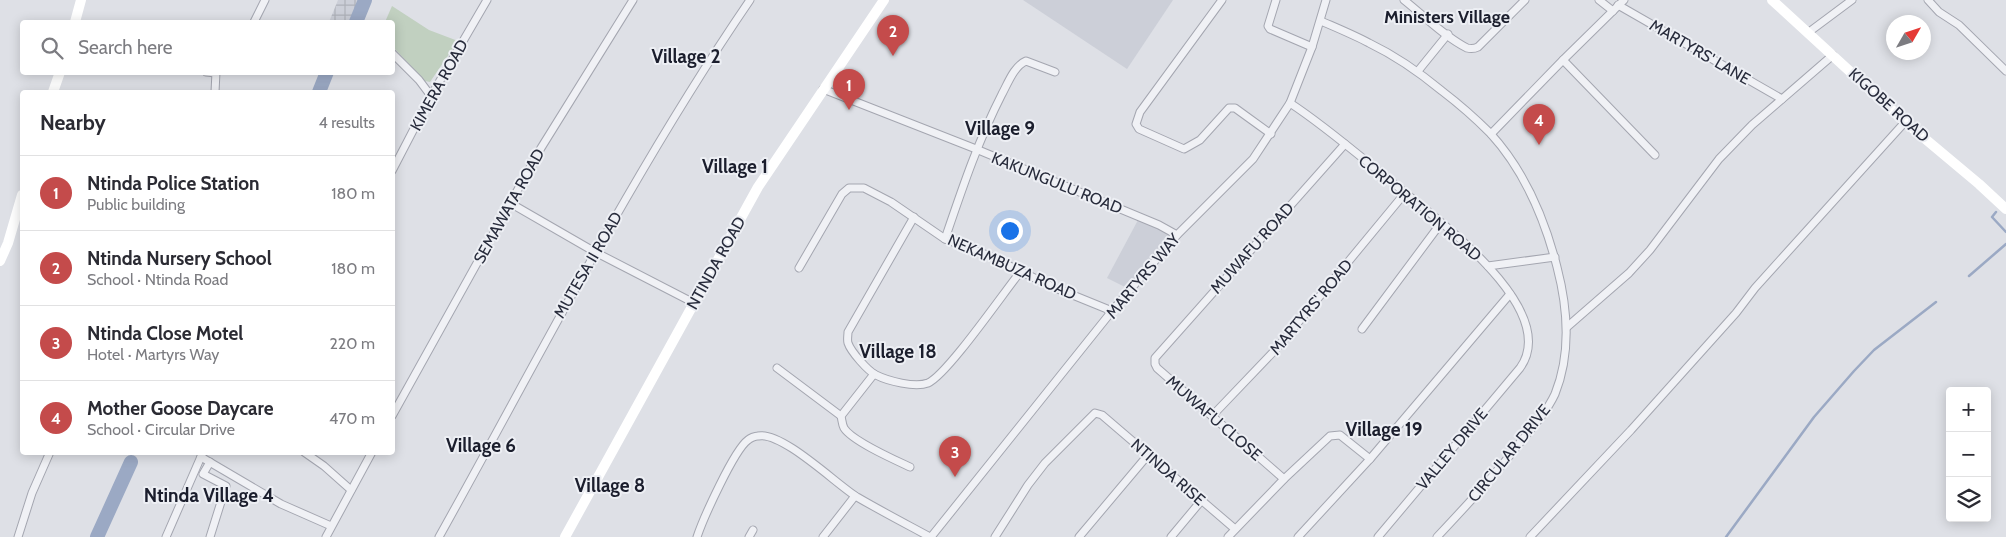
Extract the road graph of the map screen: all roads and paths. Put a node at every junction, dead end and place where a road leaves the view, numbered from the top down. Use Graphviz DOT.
graph roads {
  1 [pos="82,0"];
  2 [pos="265,0"];
  3 [pos="487,0"];
  4 [pos="633,0"];
  5 [pos="750,0"];
  6 [pos="884,0"];
  7 [pos="1222,0"];
  8 [pos="1276,0"];
  9 [pos="1326,0"];
  10 [pos="1404,0"];
  11 [pos="1525,0"];
  12 [pos="1599,0"];
  13 [pos="1624,0"];
  14 [pos="1772,0"];
  15 [pos="1852,0"];
  16 [pos="1928,0"];
  17 [pos="1616,8"];
  18 [pos="76,20"];
  19 [pos="255,20"];
  20 [pos="1321,21"];
  21 [pos="1809,32"];
  22 [pos="1448,34"];
  23 [pos="1312,47"];
  24 [pos="1833,55"];
  25 [pos="395,56"];
  26 [pos="1563,60"];
  27 [pos="1418,71"];
  28 [pos="2006,71"];
  29 [pos="1055,72"];
  30 [pos="59,75"];
  31 [pos="216,75"];
  32 [pos="823,89"];
  33 [pos="54,90"];
  34 [pos="215,90"];
  35 [pos="431,96"];
  36 [pos="1782,99"];
  37 [pos="1290,103"];
  38 [pos="1905,122"];
  39 [pos="1271,134"];
  40 [pos="1491,134"];
  41 [pos="1345,144"];
  42 [pos="976,150"];
  43 [pos="1655,155"];
  44 [pos="395,165"];
  45 [pos="1405,193"];
  46 [pos="20,202"];
  47 [pos="510,203"];
  48 [pos="2006,209"];
  49 [pos="914,217"];
  50 [pos="1441,223"];
  51 [pos="1177,235"];
  52 [pos="945,238"];
  53 [pos="595,252"];
  54 [pos="1555,258"];
  55 [pos="0,261"];
  56 [pos="1488,266"];
  57 [pos="799,268"];
  58 [pos="1020,271"];
  59 [pos="1510,294"];
  60 [pos="694,303"];
  61 [pos="1112,311"];
  62 [pos="1567,327"];
  63 [pos="1362,329"];
  64 [pos="1158,352"];
  65 [pos="1525,361"];
  66 [pos="777,368"];
  67 [pos="874,374"];
  68 [pos="395,411"];
  69 [pos="841,416"];
  70 [pos="1212,416"];
  71 [pos="49,455"];
  72 [pos="202,455"];
  73 [pos="308,455"];
  74 [pos="370,455"];
  75 [pos="1148,455"];
  76 [pos="1370,460"];
  77 [pos="210,462"];
  78 [pos="910,467"];
  79 [pos="1284,479"];
  80 [pos="350,490"];
  81 [pos="855,496"];
  82 [pos="1201,501"];
  83 [pos="331,526"];
  84 [pos="1235,529"];
  85 [pos="754,530"];
  86 [pos="18,537"];
  87 [pos="166,537"];
  88 [pos="210,537"];
  89 [pos="326,537"];
  90 [pos="439,537"];
  91 [pos="565,537"];
  92 [pos="697,537"];
  93 [pos="749,537"];
  94 [pos="824,537"];
  95 [pos="930,537"];
  96 [pos="995,537"];
  97 [pos="1079,537"];
  98 [pos="1172,537"];
  99 [pos="1228,537"];
  100 [pos="1298,537"];
  101 [pos="1378,537"];
  102 [pos="1438,537"];
  103 [pos="1530,537"];
  1 -- 18 [label="main road"];
  2 -- 19 [label="street"];
  3 -- 35 [label="street, KIMERA ROAD"];
  4 -- 47 [label="street, SEMAWATA ROAD"];
  5 -- 53 [label="street, MUTESA II ROAD"];
  6 -- 32 [label="main road, NTINDA ROAD"];
  7 -- 39 [label="street"];
  8 -- 23 [label="street"];
  9 -- 20 [label="street, MARTYRS WAY"];
  10 -- 22 [label="street"];
  11 -- 22 [label="street"];
  12 -- 17 [label="street, MARTYRS' LANE"];
  13 -- 17 [label="street"];
  14 -- 21 [label="main road, KIGOBE ROAD"];
  15 -- 21 [label="street"];
  16 -- 28 [label="street"];
  17 -- 26 [label="street"];
  17 -- 36 [label="street, MARTYRS' LANE"];
  20 -- 23 [label="street, MARTYRS WAY"];
  20 -- 27 [label="street, CIRCULAR DRIVE"];
  21 -- 24 [label="main road, KIGOBE ROAD"];
  22 -- 27 [label="street"];
  23 -- 37 [label="street, MARTYRS WAY"];
  24 -- 36 [label="street"];
  24 -- 38 [label="main road, KIGOBE ROAD"];
  25 -- 35 [label="street"];
  26 -- 40 [label="street"];
  26 -- 43 [label="street"];
  27 -- 40 [label="street, CIRCULAR DRIVE"];
  29 -- 42 [label="street"];
  30 -- 33 [label="main road"];
  31 -- 34 [label="street"];
  32 -- 42 [label="street, KAKUNGULU ROAD"];
  32 -- 60 [label="main road, NTINDA ROAD"];
  35 -- 44 [label="street, KIMERA ROAD"];
  36 -- 62 [label="street"];
  37 -- 39 [label="street, MARTYRS WAY"];
  37 -- 41 [label="street, CORPORATION ROAD"];
  38 -- 48 [label="main road, KIGOBE ROAD"];
  38 -- 103 [label="street"];
  39 -- 51 [label="street, MARTYRS WAY"];
  40 -- 54 [label="street, CIRCULAR DRIVE"];
  41 -- 45 [label="street, CORPORATION ROAD"];
  41 -- 64 [label="street, MUWAFU ROAD"];
  42 -- 51 [label="street, KAKUNGULU ROAD"];
  42 -- 52 [label="street"];
  45 -- 50 [label="street, CORPORATION ROAD"];
  45 -- 70 [label="street, MARTYRS' ROAD"];
  46 -- 55 [label="main road"];
  47 -- 53 [label="street"];
  47 -- 68 [label="street, SEMAWATA ROAD"];
  49 -- 52 [label="street, NEKAMBUZA ROAD"];
  49 -- 57 [label="street, NEKAMBUZA ROAD"];
  49 -- 67 [label="street"];
  50 -- 56 [label="street, CORPORATION ROAD"];
  50 -- 63 [label="street"];
  51 -- 61 [label="street, MARTYRS WAY"];
  52 -- 58 [label="street, NEKAMBUZA ROAD"];
  53 -- 60 [label="street"];
  53 -- 90 [label="street, MUTESA II ROAD"];
  54 -- 56 [label="street"];
  54 -- 62 [label="street, CIRCULAR DRIVE"];
  56 -- 59 [label="street, CORPORATION ROAD"];
  58 -- 61 [label="street, NEKAMBUZA ROAD"];
  58 -- 67 [label="street"];
  59 -- 65 [label="street, CORPORATION ROAD"];
  59 -- 76 [label="street"];
  60 -- 91 [label="main road, NTINDA ROAD"];
  61 -- 95 [label="street, MARTYRS WAY"];
  62 -- 102 [label="street, CIRCULAR DRIVE"];
  64 -- 70 [label="street, MUWAFU CLOSE"];
  65 -- 101 [label="street, VALLEY DRIVE"];
  66 -- 69 [label="street"];
  67 -- 69 [label="street"];
  69 -- 78 [label="street"];
  70 -- 79 [label="street, MUWAFU CLOSE"];
  71 -- 86 [label="street"];
  72 -- 77 [label="street"];
  72 -- 87 [label="street"];
  73 -- 80 [label="street"];
  74 -- 80 [label="street"];
  75 -- 82 [label="street, NTINDA RISE"];
  75 -- 96 [label="street, NTINDA RISE"];
  75 -- 97 [label="street"];
  76 -- 79 [label="street"];
  76 -- 100 [label="street"];
  77 -- 83 [label="street"];
  77 -- 88 [label="street"];
  79 -- 84 [label="street"];
  80 -- 83 [label="street"];
  81 -- 92 [label="street"];
  81 -- 94 [label="street"];
  81 -- 95 [label="street"];
  82 -- 84 [label="street, NTINDA RISE"];
  82 -- 98 [label="street"];
  83 -- 89 [label="street"];
  84 -- 99 [label="street"];
  85 -- 93 [label="street"];
}
